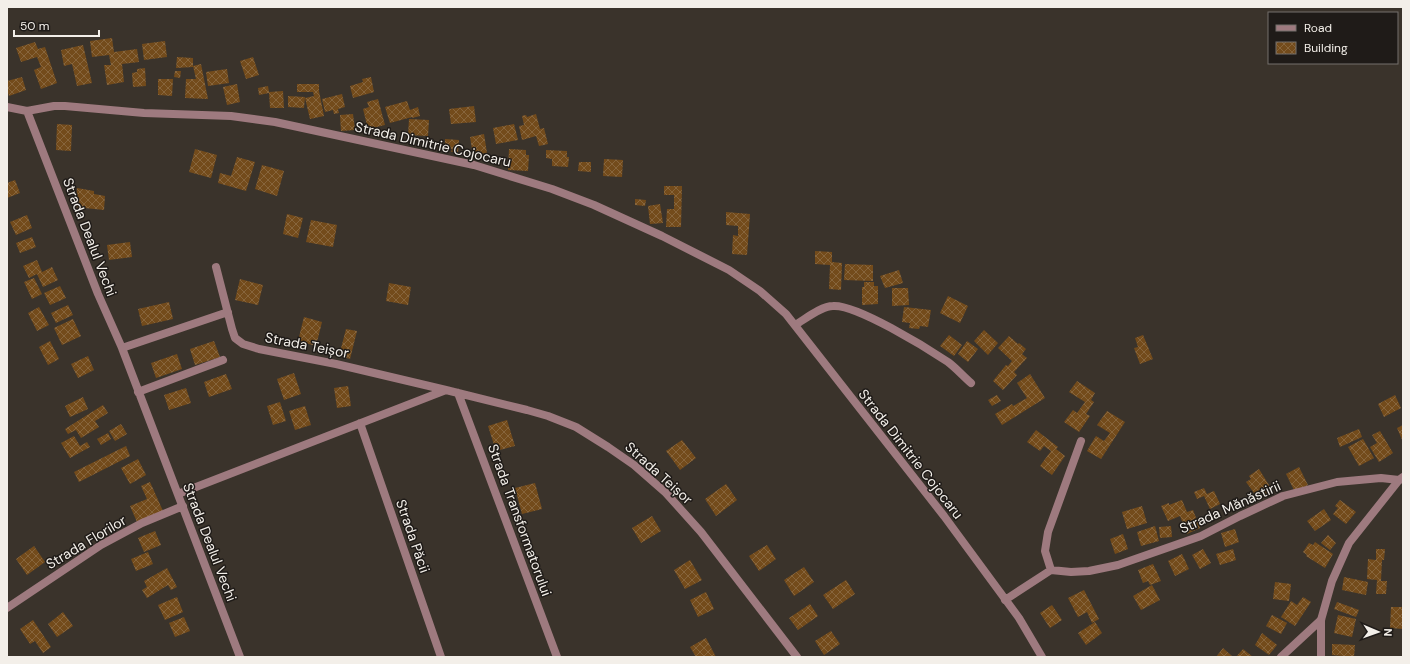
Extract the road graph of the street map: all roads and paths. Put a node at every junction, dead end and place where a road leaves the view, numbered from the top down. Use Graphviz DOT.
graph roads {
  1 [pos="7,107"];
  2 [pos="27,111"];
  3 [pos="216,267"];
  4 [pos="228,312"];
  5 [pos="794,325"];
  6 [pos="122,348"];
  7 [pos="223,360"];
  8 [pos="971,383"];
  9 [pos="446,390"];
  10 [pos="138,392"];
  11 [pos="458,393"];
  12 [pos="360,423"];
  13 [pos="1081,441"];
  14 [pos="1401,478"];
  15 [pos="178,494"];
  16 [pos="182,506"];
  17 [pos="1051,570"];
  18 [pos="1006,600"];
  19 [pos="8,606"];
  20 [pos="1321,620"];
  21 [pos="1040,656"];
  22 [pos="240,657"];
  23 [pos="441,657"];
  24 [pos="557,657"];
  25 [pos="797,657"];
  26 [pos="1281,657"];
  27 [pos="1321,657"];
  1 -- 2 [label="street"];
  2 -- 5 [label="street, Strada Dimitrie Cojocaru"];
  2 -- 6 [label="street, Strada Dealul Vechi"];
  3 -- 4 [label="street, Strada Teișor"];
  4 -- 6 [label="street"];
  4 -- 9 [label="street, Strada Teișor"];
  5 -- 8 [label="street"];
  5 -- 18 [label="street, Strada Dimitrie Cojocaru"];
  6 -- 10 [label="street, Strada Dealul Vechi"];
  7 -- 10 [label="street"];
  9 -- 11 [label="street, Strada Teișor"];
  9 -- 12 [label="street"];
  10 -- 15 [label="street, Strada Dealul Vechi"];
  11 -- 24 [label="street, Strada Transformatorului"];
  11 -- 25 [label="street, Strada Teișor"];
  12 -- 15 [label="street"];
  12 -- 23 [label="street, Strada Păcii"];
  13 -- 17 [label="street"];
  14 -- 17 [label="street, Strada Mănăstirii"];
  14 -- 20 [label="street, Strada Mănăstirii"];
  15 -- 16 [label="street, Strada Dealul Vechi"];
  16 -- 19 [label="street, Strada Florilor"];
  16 -- 22 [label="street, Strada Dealul Vechi"];
  17 -- 18 [label="street"];
  18 -- 21 [label="street, Strada Dimitrie Cojocaru"];
  20 -- 26 [label="street"];
  20 -- 27 [label="street, Strada Mănăstirii"];
}
